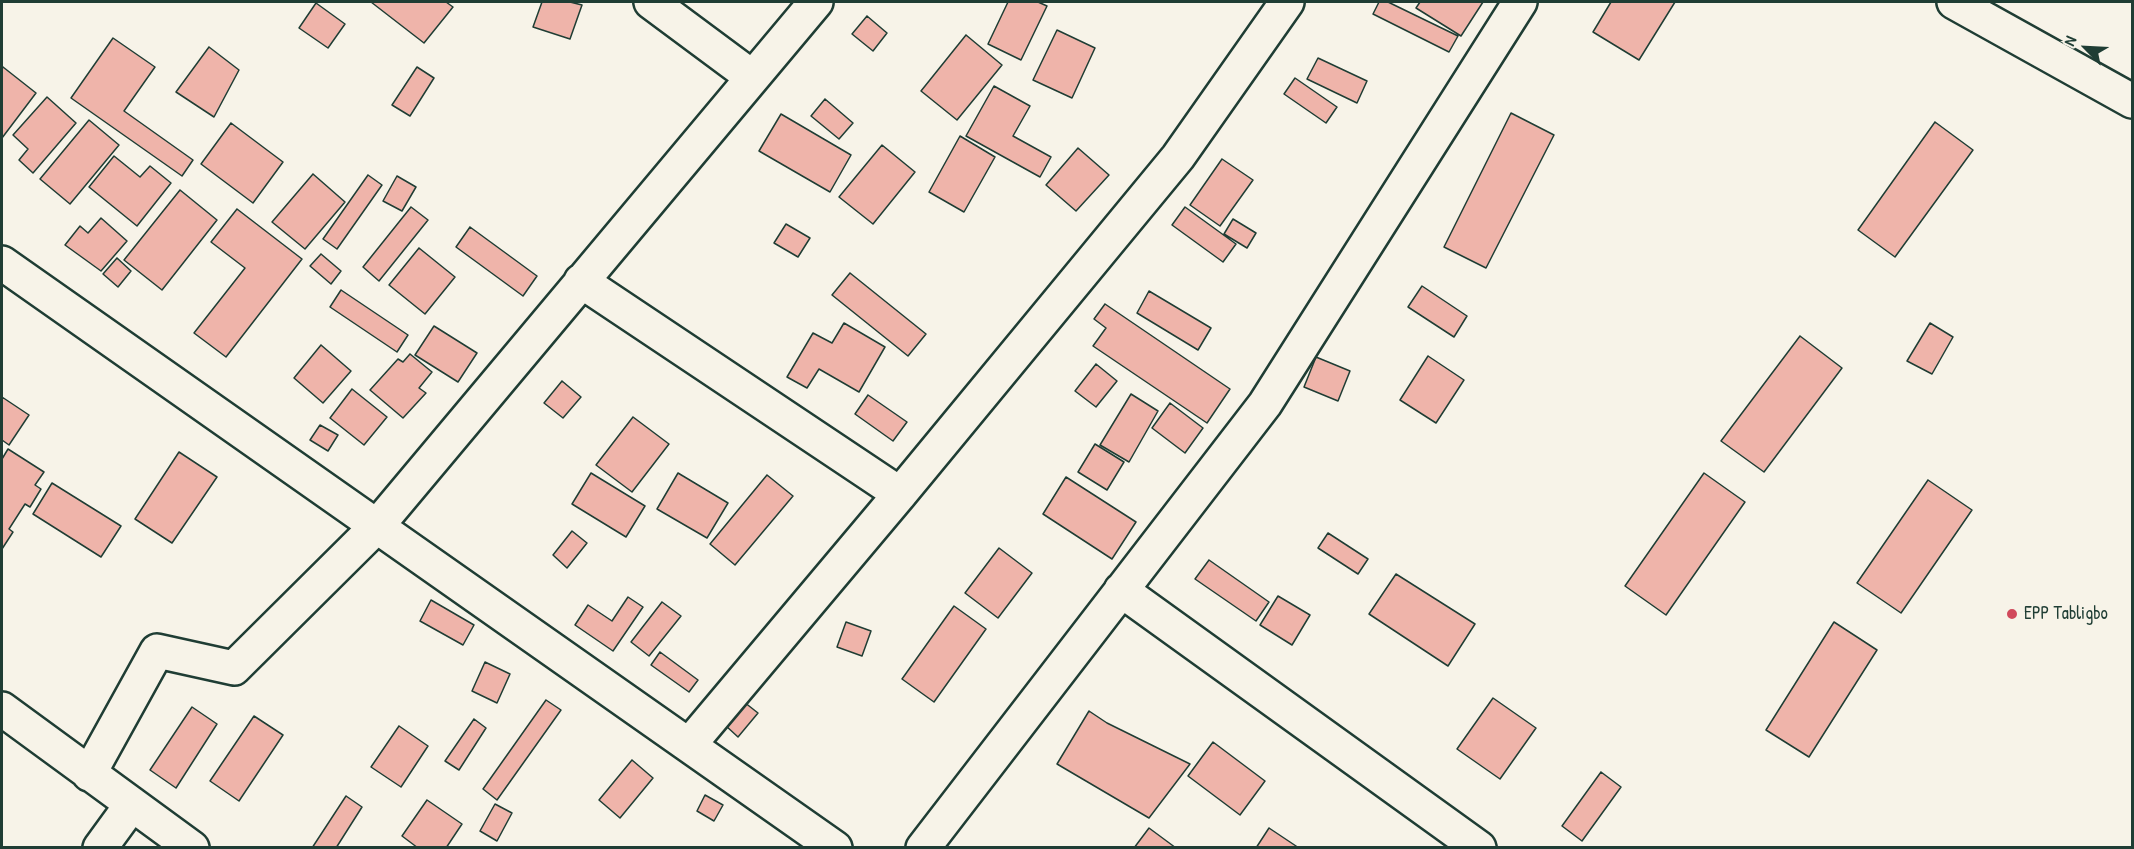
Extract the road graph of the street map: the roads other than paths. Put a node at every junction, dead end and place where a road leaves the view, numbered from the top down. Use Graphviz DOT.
graph roads {
  1 [pos="651,2"];
  2 [pos="816,2"];
  3 [pos="1287,2"];
  4 [pos="1520,2"];
  5 [pos="1954,2"];
  6 [pos="752,77"];
  7 [pos="2133,101"];
  8 [pos="2,263"];
  9 [pos="581,281"];
  10 [pos="900,494"];
  11 [pos="376,526"];
  12 [pos="1121,590"];
  13 [pos="2,709"];
  14 [pos="689,745"];
  15 [pos="89,774"];
  16 [pos="132,804"];
  17 [pos="100,848"];
  18 [pos="192,848"];
  19 [pos="835,848"];
  20 [pos="922,848"];
  21 [pos="1479,848"];
  1 -- 6 [label="street"];
  2 -- 6 [label="street"];
  3 -- 10 [label="street"];
  4 -- 12 [label="street"];
  5 -- 7 [label="street"];
  6 -- 9 [label="street"];
  8 -- 11 [label="street"];
  9 -- 10 [label="street"];
  9 -- 11 [label="street"];
  10 -- 14 [label="street"];
  11 -- 14 [label="street"];
  11 -- 15 [label="street"];
  12 -- 20 [label="street"];
  12 -- 21 [label="street"];
  13 -- 15 [label="street"];
  14 -- 19 [label="street"];
  15 -- 16 [label="street"];
  16 -- 17 [label="street"];
  16 -- 18 [label="street"];
}
